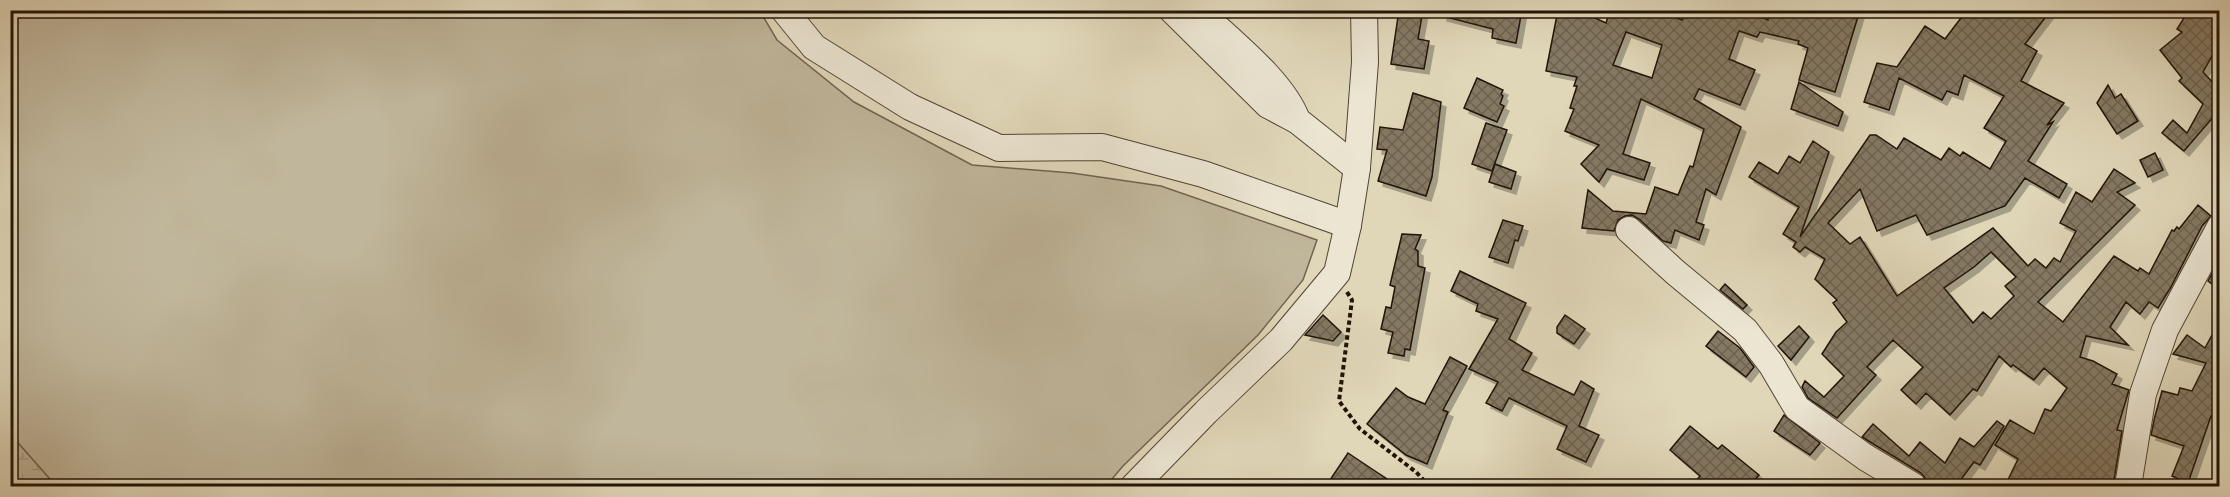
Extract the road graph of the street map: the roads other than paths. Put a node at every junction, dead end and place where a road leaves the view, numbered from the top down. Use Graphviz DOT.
graph roads {
  1 [pos="784,10"];
  2 [pos="1172,10"];
  3 [pos="1198,10"];
  4 [pos="1364,10"];
  5 [pos="1298,121"];
  6 [pos="1357,168"];
  7 [pos="1348,225"];
  8 [pos="2220,227"];
  9 [pos="1629,230"];
  10 [pos="1134,486"];
  11 [pos="1912,486"];
  12 [pos="2128,486"];
  1 -- 7 [label="street"];
  2 -- 5 [label="street"];
  3 -- 5 [label="street"];
  4 -- 6 [label="street"];
  5 -- 6 [label="street"];
  6 -- 7 [label="street"];
  7 -- 10 [label="street"];
  8 -- 12 [label="street"];
  9 -- 11 [label="street"];
}
